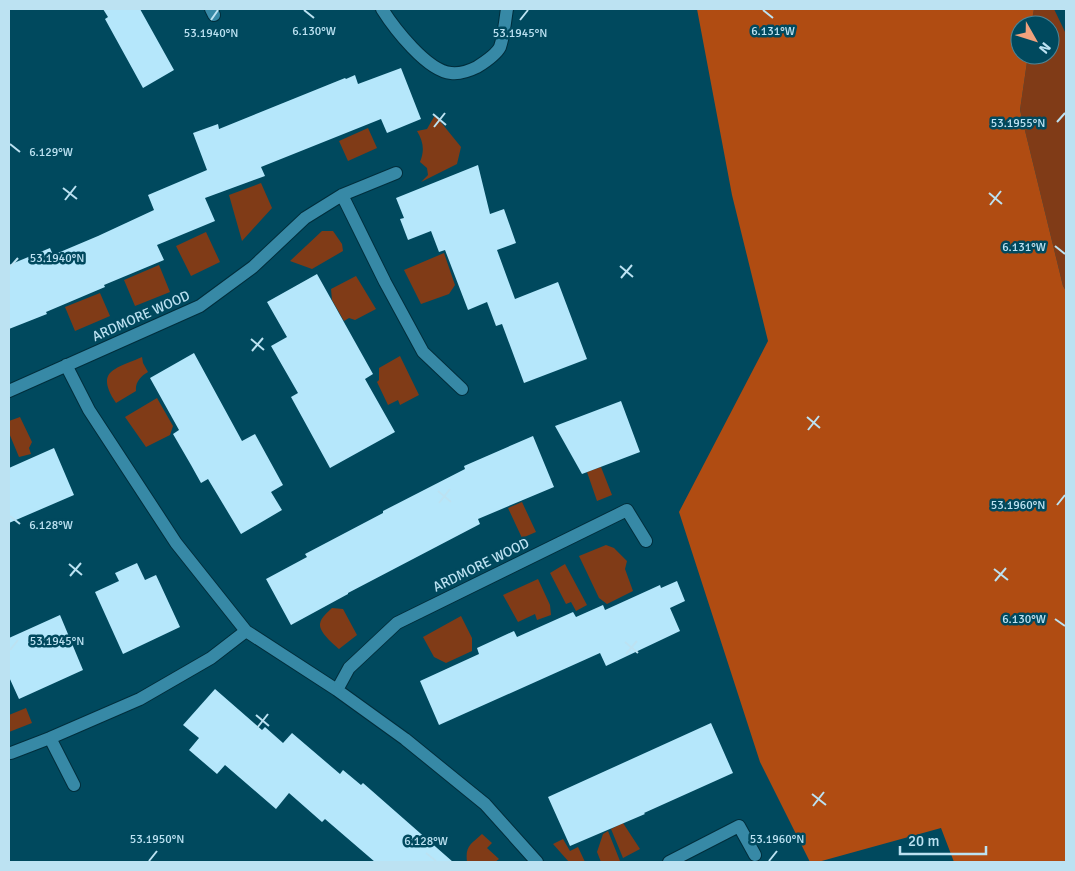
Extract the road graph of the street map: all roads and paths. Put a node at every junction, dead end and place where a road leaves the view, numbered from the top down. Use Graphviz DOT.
graph roads {
  1 [pos="382,9"];
  2 [pos="507,9"];
  3 [pos="396,172"];
  4 [pos="342,195"];
  5 [pos="66,366"];
  6 [pos="462,389"];
  7 [pos="9,390"];
  8 [pos="646,540"];
  9 [pos="246,631"];
  10 [pos="337,690"];
  11 [pos="50,738"];
  12 [pos="11,753"];
  13 [pos="74,785"];
  14 [pos="755,855"];
  15 [pos="537,862"];
  16 [pos="669,862"];
  1 -- 2 [label="street"];
  3 -- 4 [label="street, ARDMORE WOOD"];
  4 -- 5 [label="street, ARDMORE WOOD"];
  4 -- 6 [label="street"];
  5 -- 7 [label="street, ARDMORE WOOD"];
  5 -- 9 [label="street"];
  8 -- 10 [label="street, ARDMORE WOOD"];
  9 -- 10 [label="street"];
  9 -- 11 [label="street"];
  10 -- 15 [label="street"];
  11 -- 12 [label="street"];
  11 -- 13 [label="street"];
  14 -- 16 [label="street"];
}
